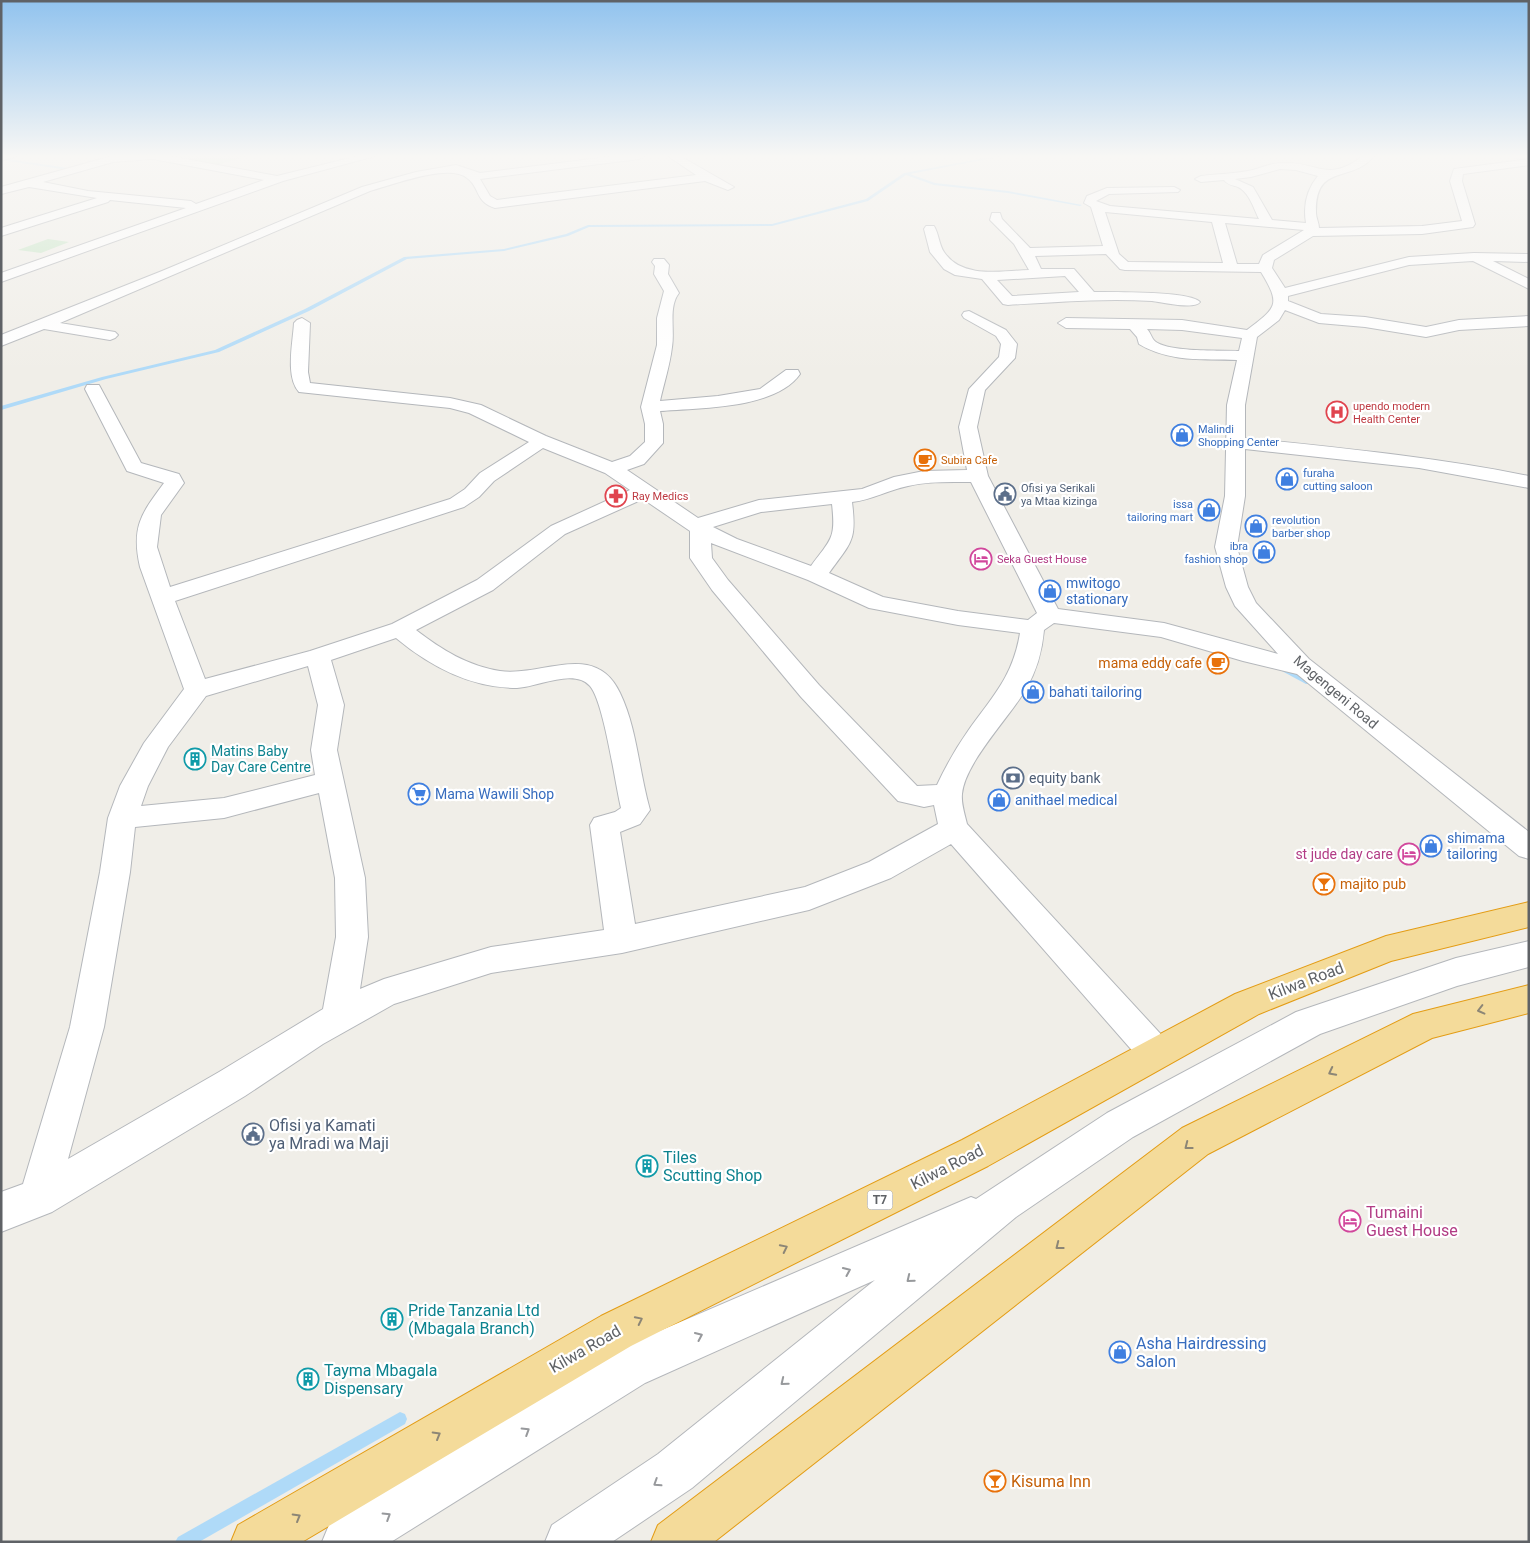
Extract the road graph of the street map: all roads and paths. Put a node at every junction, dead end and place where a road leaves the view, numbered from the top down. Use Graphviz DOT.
graph roads {
  1 [pos="14,228"];
  2 [pos="139,228"];
  3 [pos="275,228"];
  4 [pos="1007,228"];
  5 [pos="1104,228"];
  6 [pos="1220,228"];
  7 [pos="1306,228"];
  8 [pos="1438,228"];
  9 [pos="930,229"];
  10 [pos="1312,229"];
  11 [pos="1,232"];
  12 [pos="1110,250"];
  13 [pos="1028,252"];
  14 [pos="1474,257"];
  15 [pos="1529,258"];
  16 [pos="659,262"];
  17 [pos="1231,267"];
  18 [pos="1264,268"];
  19 [pos="1038,274"];
  20 [pos="986,276"];
  21 [pos="1,278"];
  22 [pos="1190,285"];
  23 [pos="1529,285"];
  24 [pos="1090,296"];
  25 [pos="1114,297"];
  26 [pos="1281,298"];
  27 [pos="969,315"];
  28 [pos="1529,321"];
  29 [pos="1066,323"];
  30 [pos="1127,323"];
  31 [pos="302,324"];
  32 [pos="41,325"];
  33 [pos="1182,326"];
  34 [pos="110,335"];
  35 [pos="1,341"];
  36 [pos="1247,345"];
  37 [pos="792,374"];
  38 [pos="93,389"];
  39 [pos="650,407"];
  40 [pos="540,440"];
  41 [pos="1235,442"];
  42 [pos="612,469"];
  43 [pos="978,476"];
  44 [pos="1529,482"];
  45 [pos="645,491"];
  46 [pos="841,498"];
  47 [pos="697,527"];
  48 [pos="816,575"];
  49 [pos="163,597"];
  50 [pos="1041,622"];
  51 [pos="400,629"];
  52 [pos="318,656"];
  53 [pos="1304,668"];
  54 [pos="197,690"];
  55 [pos="329,781"];
  56 [pos="948,793"];
  57 [pos="122,818"];
  58 [pos="953,828"];
  59 [pos="1529,848"];
  60 [pos="1529,914"];
  61 [pos="622,940"];
  62 [pos="1529,954"];
  63 [pos="1529,999"];
  64 [pos="339,1017"];
  65 [pos="1156,1053"];
  66 [pos="38,1198"];
  67 [pos="1002,1203"];
  68 [pos="1,1212"];
  69 [pos="254,1542"];
  70 [pos="346,1542"];
  71 [pos="568,1542"];
  72 [pos="675,1542"];
  1 -- 11 [label="street"];
  2 -- 21 [label="street"];
  3 -- 32 [label="street"];
  4 -- 13 [label="street"];
  5 -- 12 [label="street"];
  6 -- 17 [label="street"];
  7 -- 10 [label="street"];
  8 -- 10 [label="street"];
  9 -- 20 [label="street"];
  10 -- 18 [label="street"];
  12 -- 13 [label="street"];
  12 -- 22 [label="street"];
  13 -- 19 [label="street"];
  14 -- 15 [label="street"];
  14 -- 23 [label="street"];
  14 -- 26 [label="street"];
  16 -- 39 [label="street"];
  17 -- 18 [label="street"];
  17 -- 22 [label="street"];
  18 -- 26 [label="street"];
  19 -- 20 [label="street"];
  19 -- 24 [label="street"];
  20 -- 24 [label="street"];
  22 -- 25 [label="street"];
  22 -- 33 [label="street"];
  24 -- 25 [label="street"];
  25 -- 30 [label="street"];
  26 -- 28 [label="street"];
  26 -- 36 [label="street"];
  27 -- 43 [label="street"];
  29 -- 30 [label="street"];
  30 -- 33 [label="street"];
  30 -- 36 [label="street"];
  31 -- 40 [label="street"];
  32 -- 34 [label="street"];
  32 -- 35 [label="street"];
  33 -- 36 [label="street"];
  36 -- 41 [label="street, Magengeni Road"];
  37 -- 39 [label="street"];
  38 -- 49 [label="street"];
  39 -- 42 [label="street"];
  40 -- 42 [label="street"];
  40 -- 49 [label="street"];
  41 -- 44 [label="street"];
  41 -- 53 [label="street, Magengeni Road"];
  42 -- 45 [label="street"];
  43 -- 46 [label="street"];
  43 -- 50 [label="street"];
  45 -- 47 [label="street"];
  45 -- 51 [label="street"];
  46 -- 47 [label="street"];
  46 -- 48 [label="street"];
  47 -- 48 [label="street"];
  47 -- 56 [label="street"];
  48 -- 50 [label="street"];
  49 -- 54 [label="street"];
  50 -- 53 [label="street"];
  50 -- 56 [label="street"];
  51 -- 52 [label="street"];
  51 -- 61 [label="street"];
  52 -- 54 [label="street"];
  52 -- 55 [label="street"];
  53 -- 59 [label="street, Magengeni Road"];
  54 -- 57 [label="street"];
  55 -- 57 [label="street"];
  55 -- 64 [label="street"];
  56 -- 58 [label="street"];
  57 -- 66 [label="street"];
  58 -- 61 [label="street"];
  58 -- 65 [label="street"];
  60 -- 65 [label="highway, Kilwa Road / T7"];
  61 -- 64 [label="street"];
  62 -- 67 [label="street"];
  63 -- 72 [label="highway, one-way"];
  64 -- 66 [label="street"];
  69 -- 65 [label="highway, Kilwa Road / T7, one-way"];
  66 -- 68 [label="street"];
  70 -- 67 [label="street, one-way"];
  67 -- 71 [label="street, one-way"];
}
